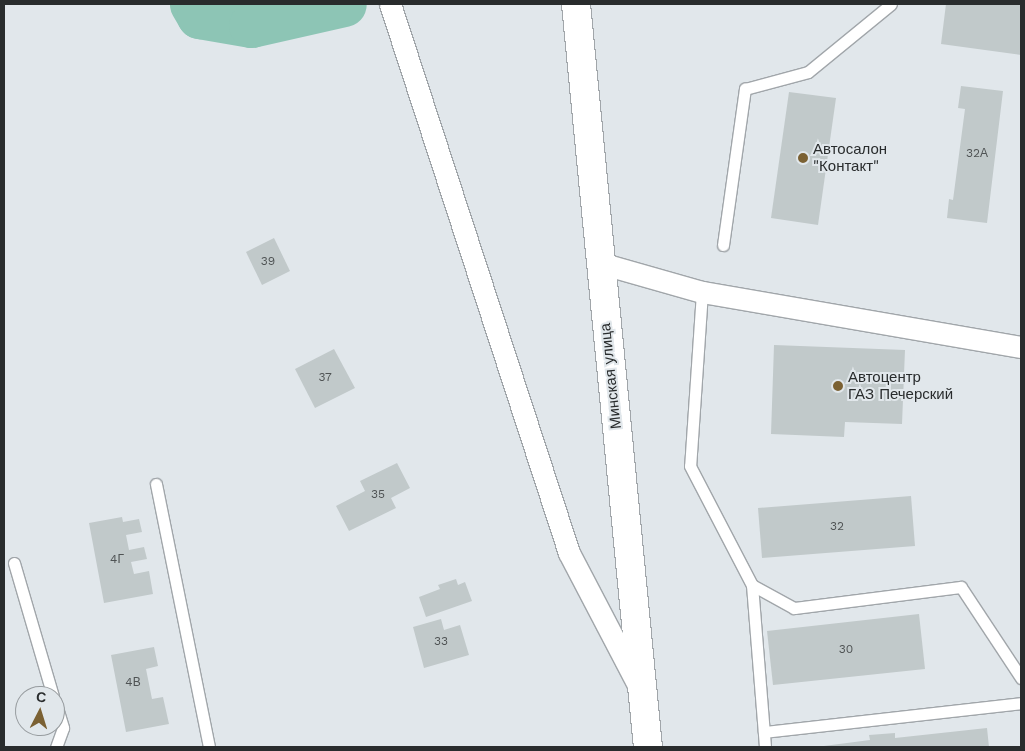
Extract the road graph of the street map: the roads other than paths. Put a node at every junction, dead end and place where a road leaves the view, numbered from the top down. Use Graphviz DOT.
graph roads {
  1 [pos="390,4"];
  2 [pos="576,4"];
  3 [pos="891,4"];
  4 [pos="723,245"];
  5 [pos="600,263"];
  6 [pos="702,292"];
  7 [pos="1021,347"];
  8 [pos="156,484"];
  9 [pos="14,563"];
  10 [pos="752,585"];
  11 [pos="1021,678"];
  12 [pos="51,686"];
  13 [pos="644,696"];
  14 [pos="1021,703"];
  15 [pos="764,732"];
  16 [pos="209,747"];
  17 [pos="648,747"];
  18 [pos="766,747"];
  1 -- 13 [label="street"];
  2 -- 5 [label="main road, Минская улица"];
  3 -- 4 [label="lane"];
  5 -- 6 [label="street"];
  5 -- 13 [label="main road, Минская улица"];
  6 -- 7 [label="street"];
  6 -- 10 [label="lane"];
  8 -- 16 [label="lane"];
  9 -- 12 [label="lane"];
  10 -- 11 [label="lane"];
  10 -- 15 [label="lane"];
  13 -- 17 [label="main road, Минская улица"];
  14 -- 15 [label="lane"];
  15 -- 18 [label="lane"];
}
